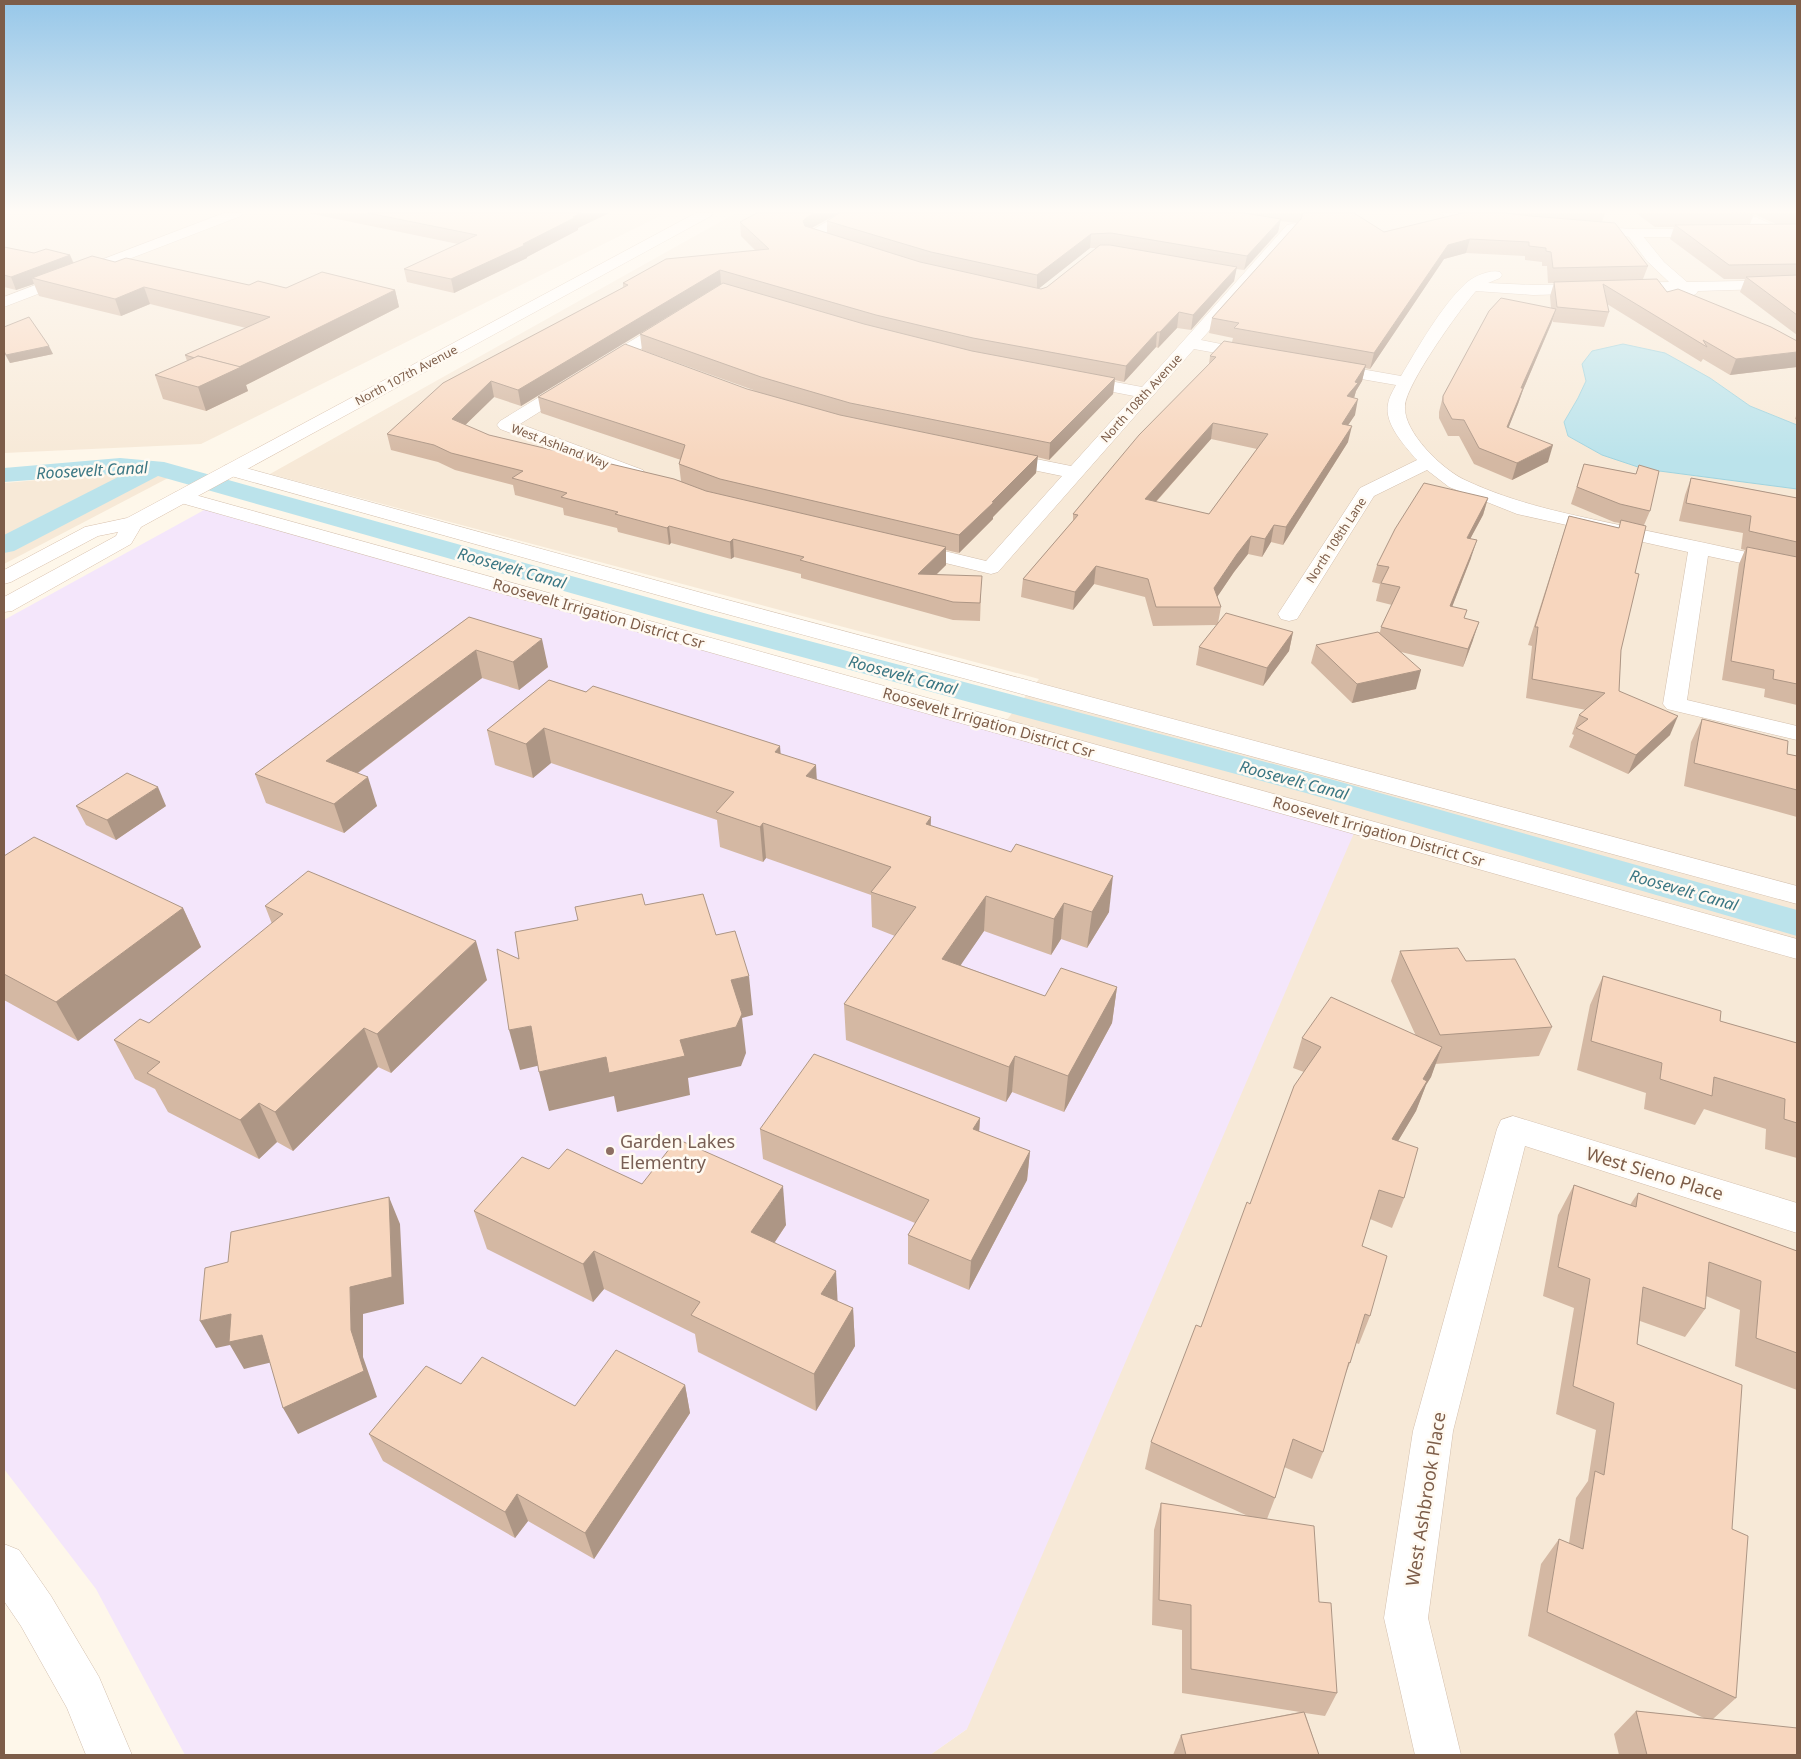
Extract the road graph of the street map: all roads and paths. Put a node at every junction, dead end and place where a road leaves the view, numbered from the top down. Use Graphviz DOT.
graph roads {
  1 [pos="22,295"];
  2 [pos="554,295"];
  3 [pos="1232,295"];
  4 [pos="1463,295"];
  5 [pos="1697,295"];
  6 [pos="1708,301"];
  7 [pos="4,302"];
  8 [pos="690,311"];
  9 [pos="1190,343"];
  10 [pos="625,351"];
  11 [pos="1268,357"];
  12 [pos="644,358"];
  13 [pos="1307,364"];
  14 [pos="1058,376"];
  15 [pos="1406,382"];
  16 [pos="1145,393"];
  17 [pos="980,453"];
  18 [pos="1428,462"];
  19 [pos="231,470"];
  20 [pos="1075,473"];
  21 [pos="651,480"];
  22 [pos="184,495"];
  23 [pos="133,523"];
  24 [pos="897,545"];
  25 [pos="1699,549"];
  26 [pos="1797,569"];
  27 [pos="4,578"];
  28 [pos="4,606"];
  29 [pos="1289,614"];
  30 [pos="1797,733"];
  31 [pos="1797,895"];
  32 [pos="1797,949"];
  33 [pos="1513,1129"];
  34 [pos="1797,1218"];
  35 [pos="4,1565"];
  36 [pos="109,1755"];
  37 [pos="1438,1755"];
  1 -- 7 [label="street"];
  2 -- 19 [label="street, North 107th Avenue"];
  3 -- 9 [label="street, North 108th Avenue"];
  4 -- 15 [label="street"];
  5 -- 6 [label="street"];
  8 -- 10 [label="street"];
  9 -- 11 [label="street"];
  9 -- 16 [label="street, North 108th Avenue"];
  10 -- 12 [label="street"];
  10 -- 21 [label="street, West Ashland Way"];
  13 -- 15 [label="street"];
  14 -- 16 [label="street"];
  15 -- 18 [label="street"];
  16 -- 20 [label="street, North 108th Avenue"];
  17 -- 20 [label="street"];
  18 -- 25 [label="street"];
  18 -- 29 [label="street, North 108th Lane"];
  19 -- 22 [label="street, North 107th Avenue"];
  19 -- 31 [label="street"];
  20 -- 24 [label="street, North 108th Avenue"];
  22 -- 23 [label="street, North 107th Avenue"];
  22 -- 32 [label="street, Roosevelt Irrigation District Csr"];
  23 -- 27 [label="street, North 107th Avenue"];
  23 -- 28 [label="street, North 107th Avenue"];
  25 -- 26 [label="street"];
  25 -- 30 [label="street"];
  33 -- 34 [label="street, West Sieno Place"];
  33 -- 37 [label="street, West Ashbrook Place"];
  35 -- 36 [label="street"];
}
